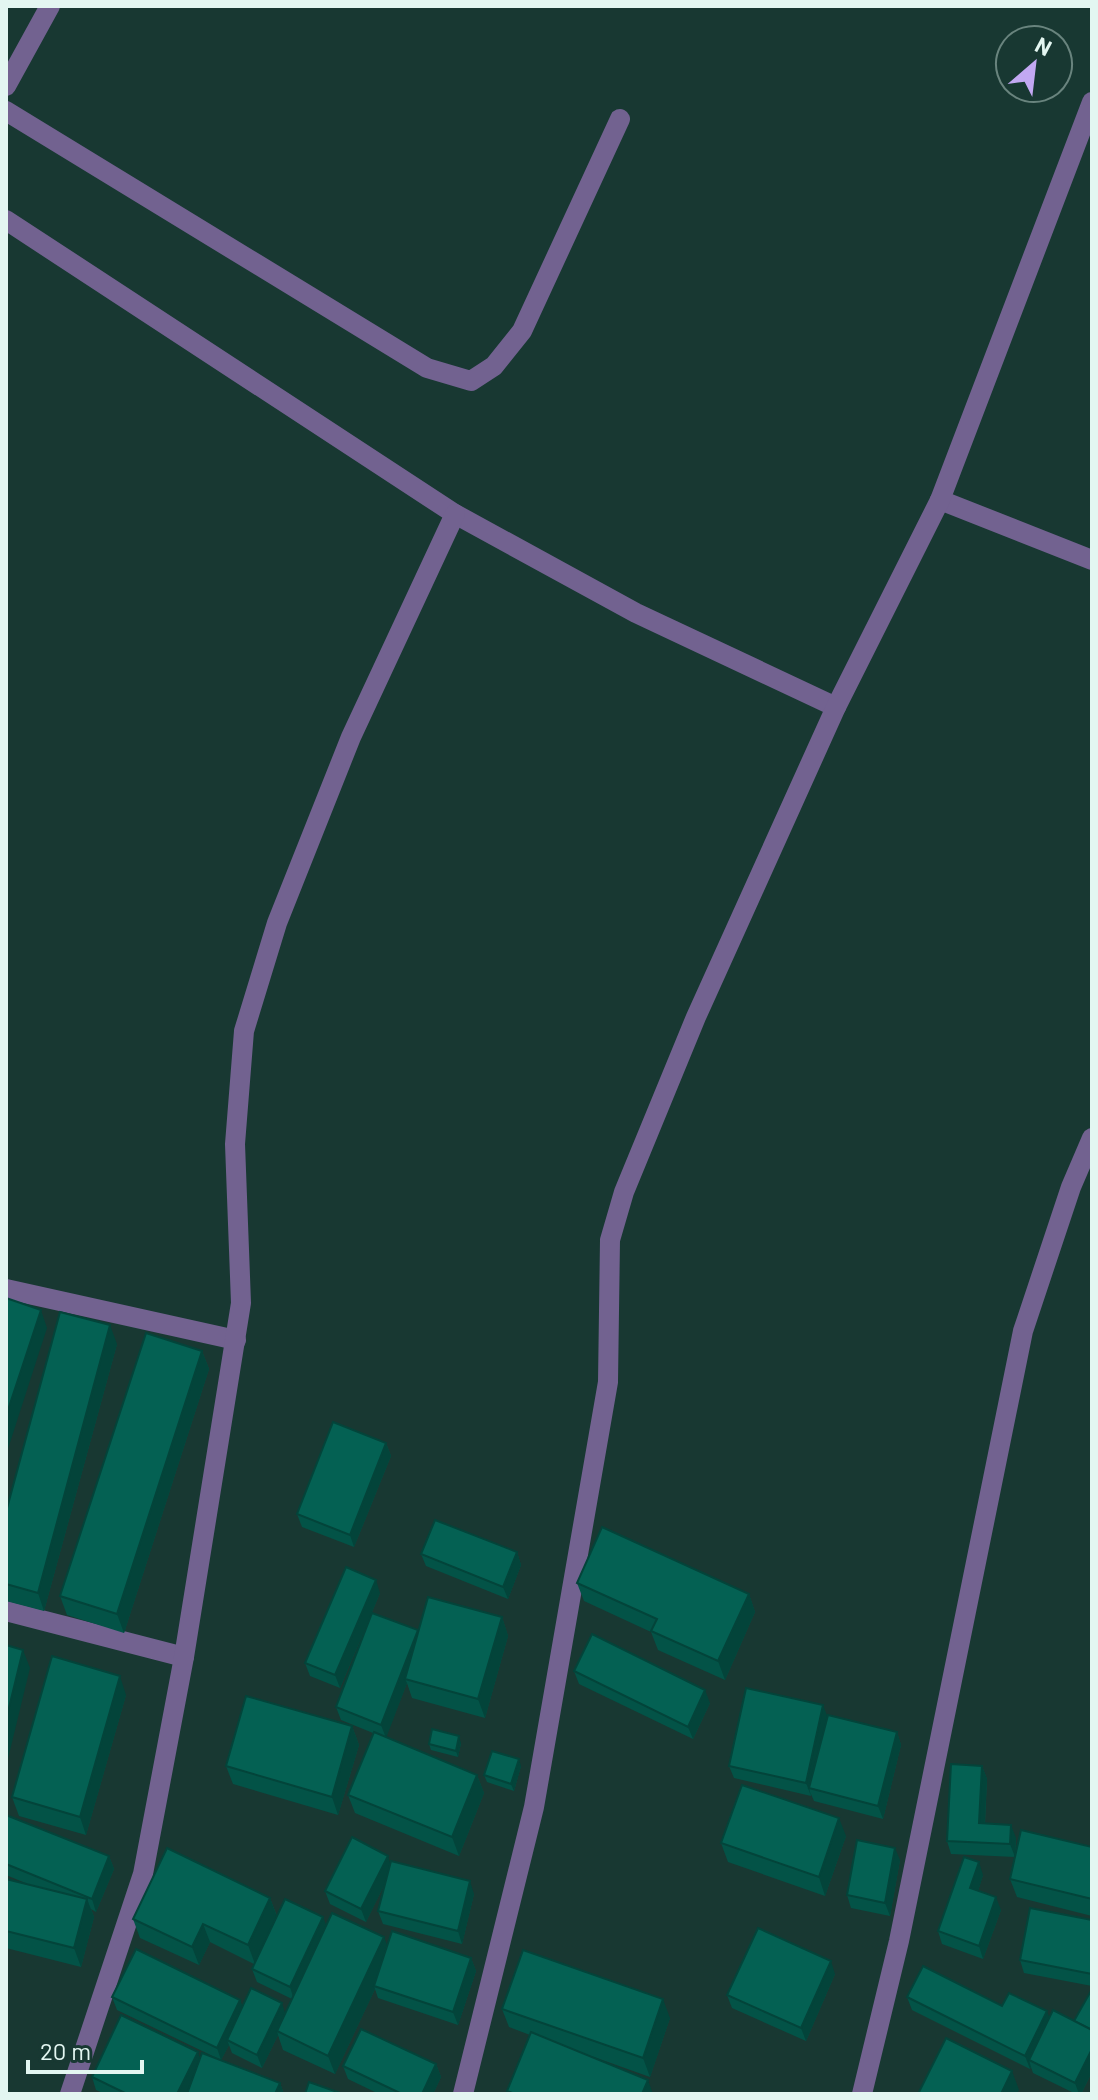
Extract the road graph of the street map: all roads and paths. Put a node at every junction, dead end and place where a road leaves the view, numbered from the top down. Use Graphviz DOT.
graph roads {
  1 [pos="50,6"];
  2 [pos="6,86"];
  3 [pos="1092,102"];
  4 [pos="6,111"];
  5 [pos="620,119"];
  6 [pos="6,220"];
  7 [pos="940,500"];
  8 [pos="455,514"];
  9 [pos="1092,560"];
  10 [pos="836,707"];
  11 [pos="1092,1138"];
  12 [pos="6,1289"];
  13 [pos="236,1340"];
  14 [pos="6,1611"];
  15 [pos="184,1657"];
  16 [pos="70,2094"];
  17 [pos="463,2094"];
  18 [pos="862,2094"];
  1 -- 2 [label="street"];
  3 -- 7 [label="street"];
  4 -- 5 [label="street"];
  6 -- 8 [label="street"];
  7 -- 9 [label="street"];
  7 -- 10 [label="street"];
  8 -- 10 [label="street"];
  8 -- 13 [label="street"];
  10 -- 17 [label="street"];
  11 -- 18 [label="street"];
  12 -- 13 [label="street"];
  13 -- 15 [label="street"];
  14 -- 15 [label="street"];
  15 -- 16 [label="street"];
}
